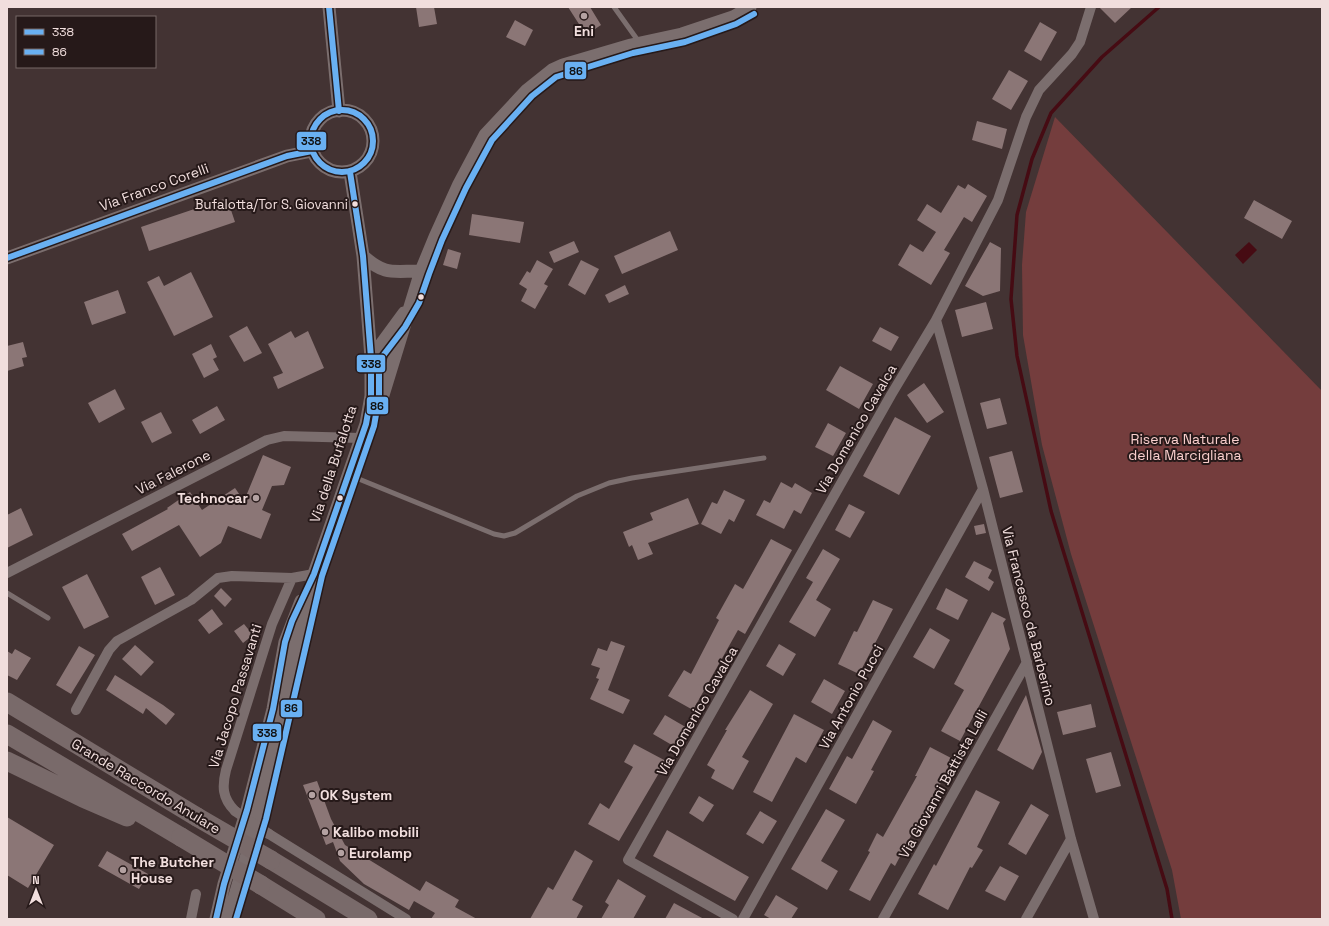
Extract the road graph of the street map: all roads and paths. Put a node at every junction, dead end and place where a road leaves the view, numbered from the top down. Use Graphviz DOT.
graph roads {
  1 [pos="329,7"];
  2 [pos="614,7"];
  3 [pos="750,7"];
  4 [pos="1091,7"];
  5 [pos="640,43"];
  6 [pos="340,110"];
  7 [pos="312,151"];
  8 [pos="350,172"];
  9 [pos="362,256"];
  10 [pos="7,258"];
  11 [pos="421,271"];
  12 [pos="412,300"];
  13 [pos="936,320"];
  14 [pos="371,358"];
  15 [pos="366,424"];
  16 [pos="361,438"];
  17 [pos="764,458"];
  18 [pos="348,475"];
  19 [pos="983,489"];
  20 [pos="7,573"];
  21 [pos="314,574"];
  22 [pos="292,578"];
  23 [pos="7,593"];
  24 [pos="48,618"];
  25 [pos="1027,662"];
  26 [pos="7,702"];
  27 [pos="76,710"];
  28 [pos="7,734"];
  29 [pos="7,761"];
  30 [pos="159,824"];
  31 [pos="1072,839"];
  32 [pos="196,894"];
  33 [pos="191,919"];
  34 [pos="216,919"];
  35 [pos="228,919"];
  36 [pos="316,919"];
  37 [pos="368,919"];
  38 [pos="406,919"];
  39 [pos="734,919"];
  40 [pos="743,919"];
  41 [pos="883,919"];
  42 [pos="1026,919"];
  43 [pos="1094,919"];
  1 -- 6 [label="street"];
  2 -- 5 [label="lane"];
  3 -- 5 [label="street"];
  4 -- 13 [label="street, Via Domenico Cavalca"];
  5 -- 11 [label="street"];
  6 -- 7 [label="street"];
  6 -- 8 [label="street"];
  7 -- 8 [label="street"];
  7 -- 10 [label="street, Via Franco Corelli"];
  8 -- 9 [label="street, Via della Bufalotta"];
  9 -- 11 [label="street"];
  9 -- 14 [label="street, Via della Bufalotta"];
  11 -- 12 [label="street"];
  12 -- 14 [label="street"];
  12 -- 15 [label="street"];
  13 -- 19 [label="street, Via Francesco da Barberino"];
  13 -- 39 [label="street, Via Domenico Cavalca"];
  14 -- 15 [label="street, Via della Bufalotta"];
  15 -- 16 [label="street, Via della Bufalotta"];
  16 -- 18 [label="street, Via della Bufalotta"];
  16 -- 20 [label="street, Via Falerone"];
  17 -- 18 [label="lane"];
  18 -- 21 [label="street, Via della Bufalotta"];
  19 -- 25 [label="street, Via Francesco da Barberino"];
  19 -- 40 [label="street, Via Antonio Pucci"];
  21 -- 22 [label="street"];
  21 -- 34 [label="street, Via della Bufalotta"];
  21 -- 35 [label="street, Via della Bufalotta"];
  22 -- 27 [label="street"];
  22 -- 38 [label="street, Via Jacopo Passavanti, bridge"];
  23 -- 24 [label="lane"];
  25 -- 31 [label="street, Via Francesco da Barberino"];
  25 -- 41 [label="street, Via Giovanni Battista Lalli"];
  26 -- 37 [label="highway, Grande Raccordo Anulare, bridge"];
  28 -- 30 [label="highway, Grande Raccordo Anulare"];
  29 -- 30 [label="highway"];
  30 -- 36 [label="highway, Grande Raccordo Anulare, bridge"];
  31 -- 42 [label="street"];
  31 -- 43 [label="street, Via Francesco da Barberino"];
  32 -- 33 [label="street"];
}
